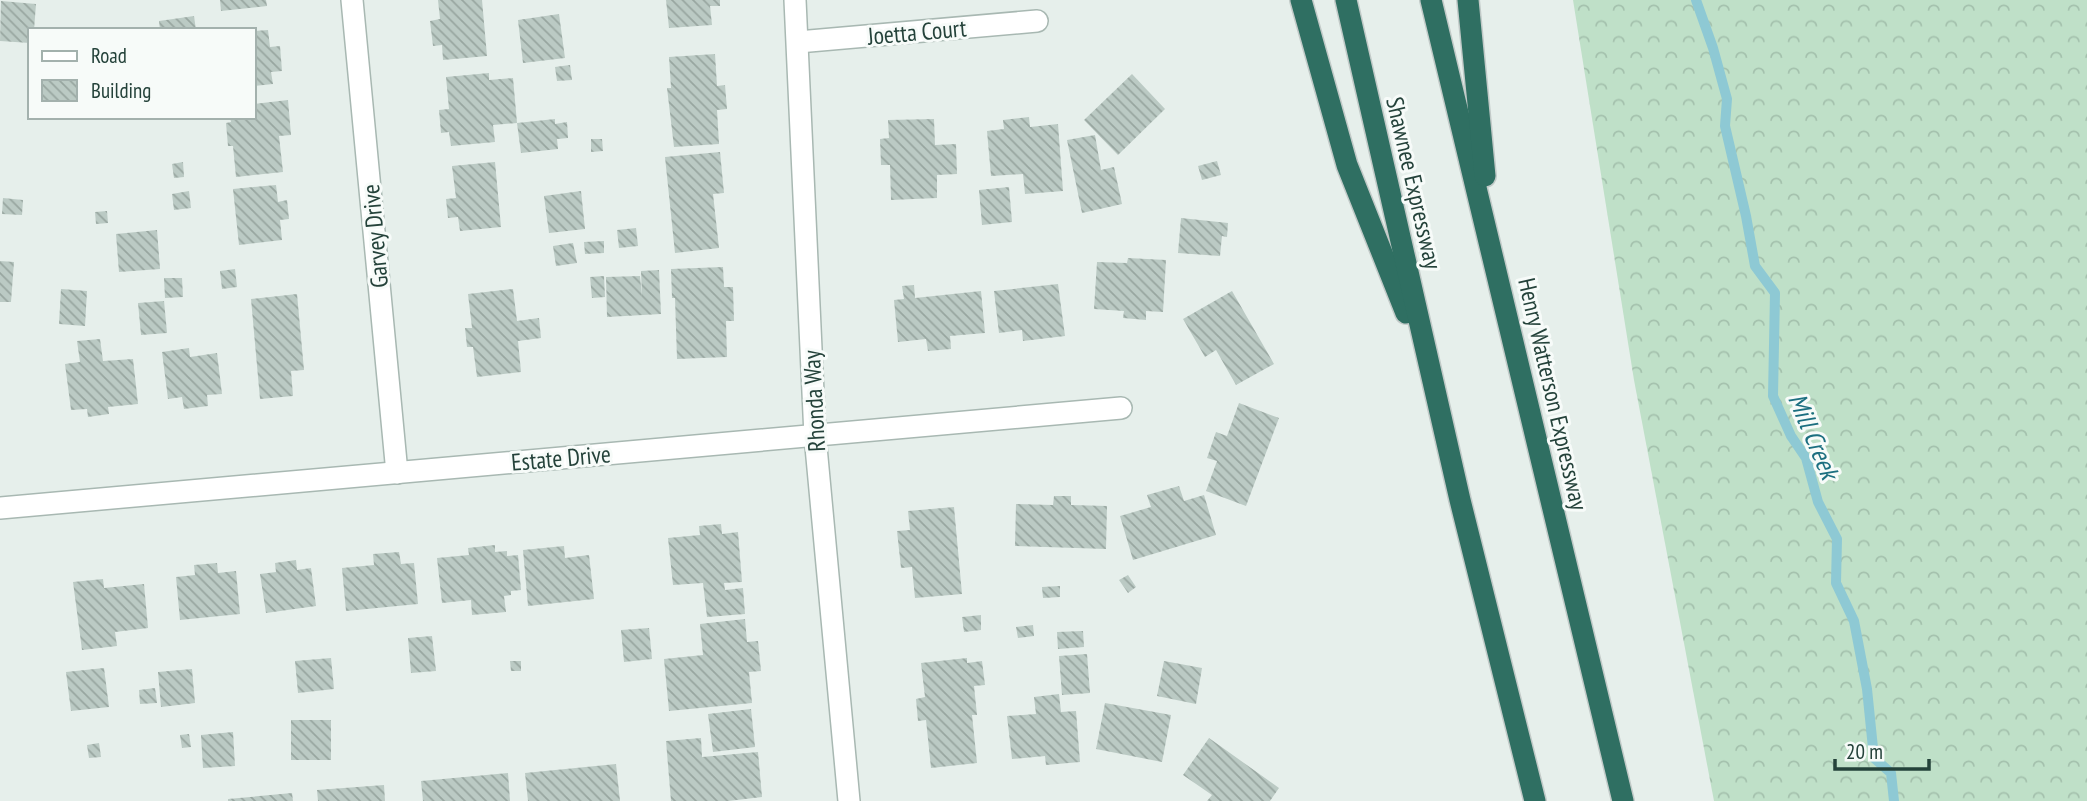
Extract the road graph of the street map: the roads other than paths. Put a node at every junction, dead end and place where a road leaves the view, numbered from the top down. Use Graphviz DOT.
graph roads {
  1 [pos="352,0"];
  2 [pos="795,0"];
  3 [pos="1301,0"];
  4 [pos="1346,0"];
  5 [pos="1431,0"];
  6 [pos="1468,0"];
  7 [pos="1037,21"];
  8 [pos="798,42"];
  9 [pos="1490,241"];
  10 [pos="1431,377"];
  11 [pos="1121,408"];
  12 [pos="815,436"];
  13 [pos="397,473"];
  14 [pos="0,508"];
  15 [pos="849,801"];
  16 [pos="1535,801"];
  17 [pos="1623,801"];
  1 -- 13 [label="street, Garvey Drive"];
  2 -- 8 [label="street, Rhonda Way"];
  3 -- 10 [label="highway"];
  4 -- 10 [label="highway, Shawnee Expressway"];
  5 -- 9 [label="highway, Henry Watterson Expressway"];
  6 -- 9 [label="highway"];
  7 -- 8 [label="street, Joetta Court"];
  8 -- 12 [label="street, Rhonda Way"];
  9 -- 17 [label="highway, Henry Watterson Expressway"];
  10 -- 16 [label="highway"];
  11 -- 12 [label="street, Estate Drive"];
  12 -- 13 [label="street, Estate Drive"];
  12 -- 15 [label="street, Rhonda Way"];
  13 -- 14 [label="street, Estate Drive"];
}
